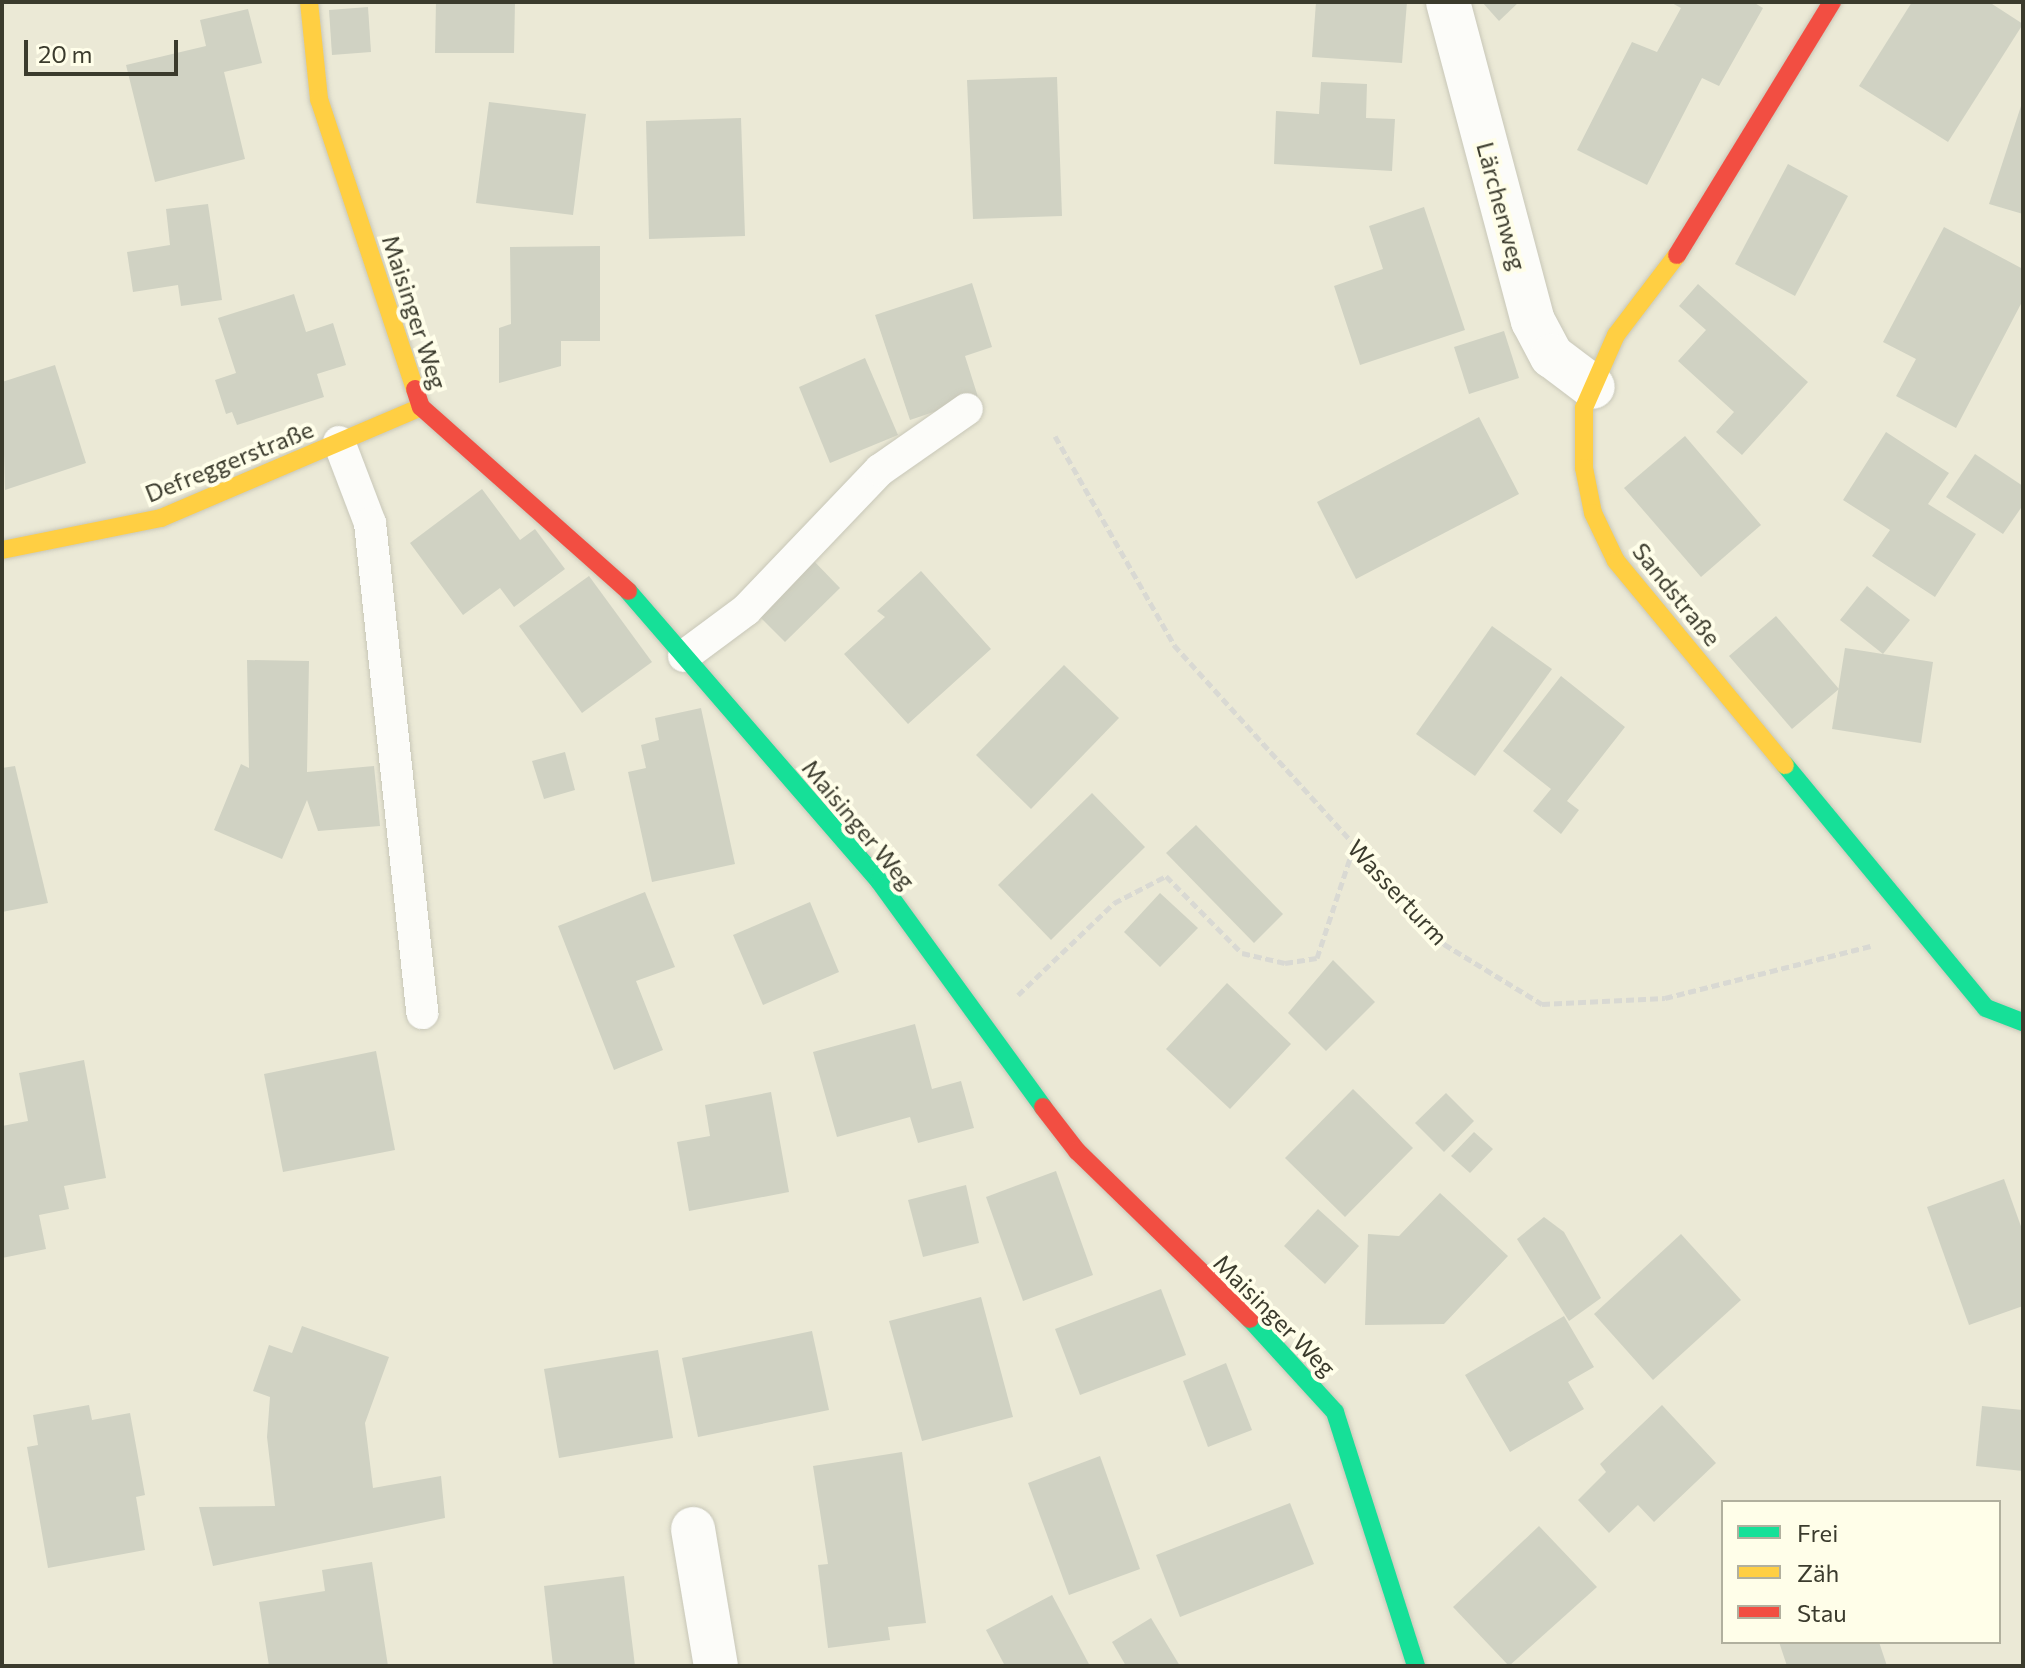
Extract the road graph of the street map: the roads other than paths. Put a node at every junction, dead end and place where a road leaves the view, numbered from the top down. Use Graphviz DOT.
graph roads {
  1 [pos="309,2"];
  2 [pos="1448,2"];
  3 [pos="1832,2"];
  4 [pos="1593,387"];
  5 [pos="421,407"];
  6 [pos="967,409"];
  7 [pos="339,442"];
  8 [pos="2,550"];
  9 [pos="684,656"];
  10 [pos="422,1013"];
  11 [pos="2023,1022"];
  12 [pos="693,1529"];
  13 [pos="716,1666"];
  14 [pos="1416,1666"];
  1 -- 5 [label="street, Maisinger Weg"];
  2 -- 4 [label="street, Lärchenweg"];
  3 -- 4 [label="street, Sandstraße"];
  4 -- 11 [label="street, Sandstraße"];
  5 -- 7 [label="street, Defreggerstraße"];
  5 -- 9 [label="street, Maisinger Weg"];
  6 -- 9 [label="lane"];
  7 -- 8 [label="street, Defreggerstraße"];
  7 -- 10 [label="lane"];
  9 -- 14 [label="street, Maisinger Weg"];
  12 -- 13 [label="street"];
}
